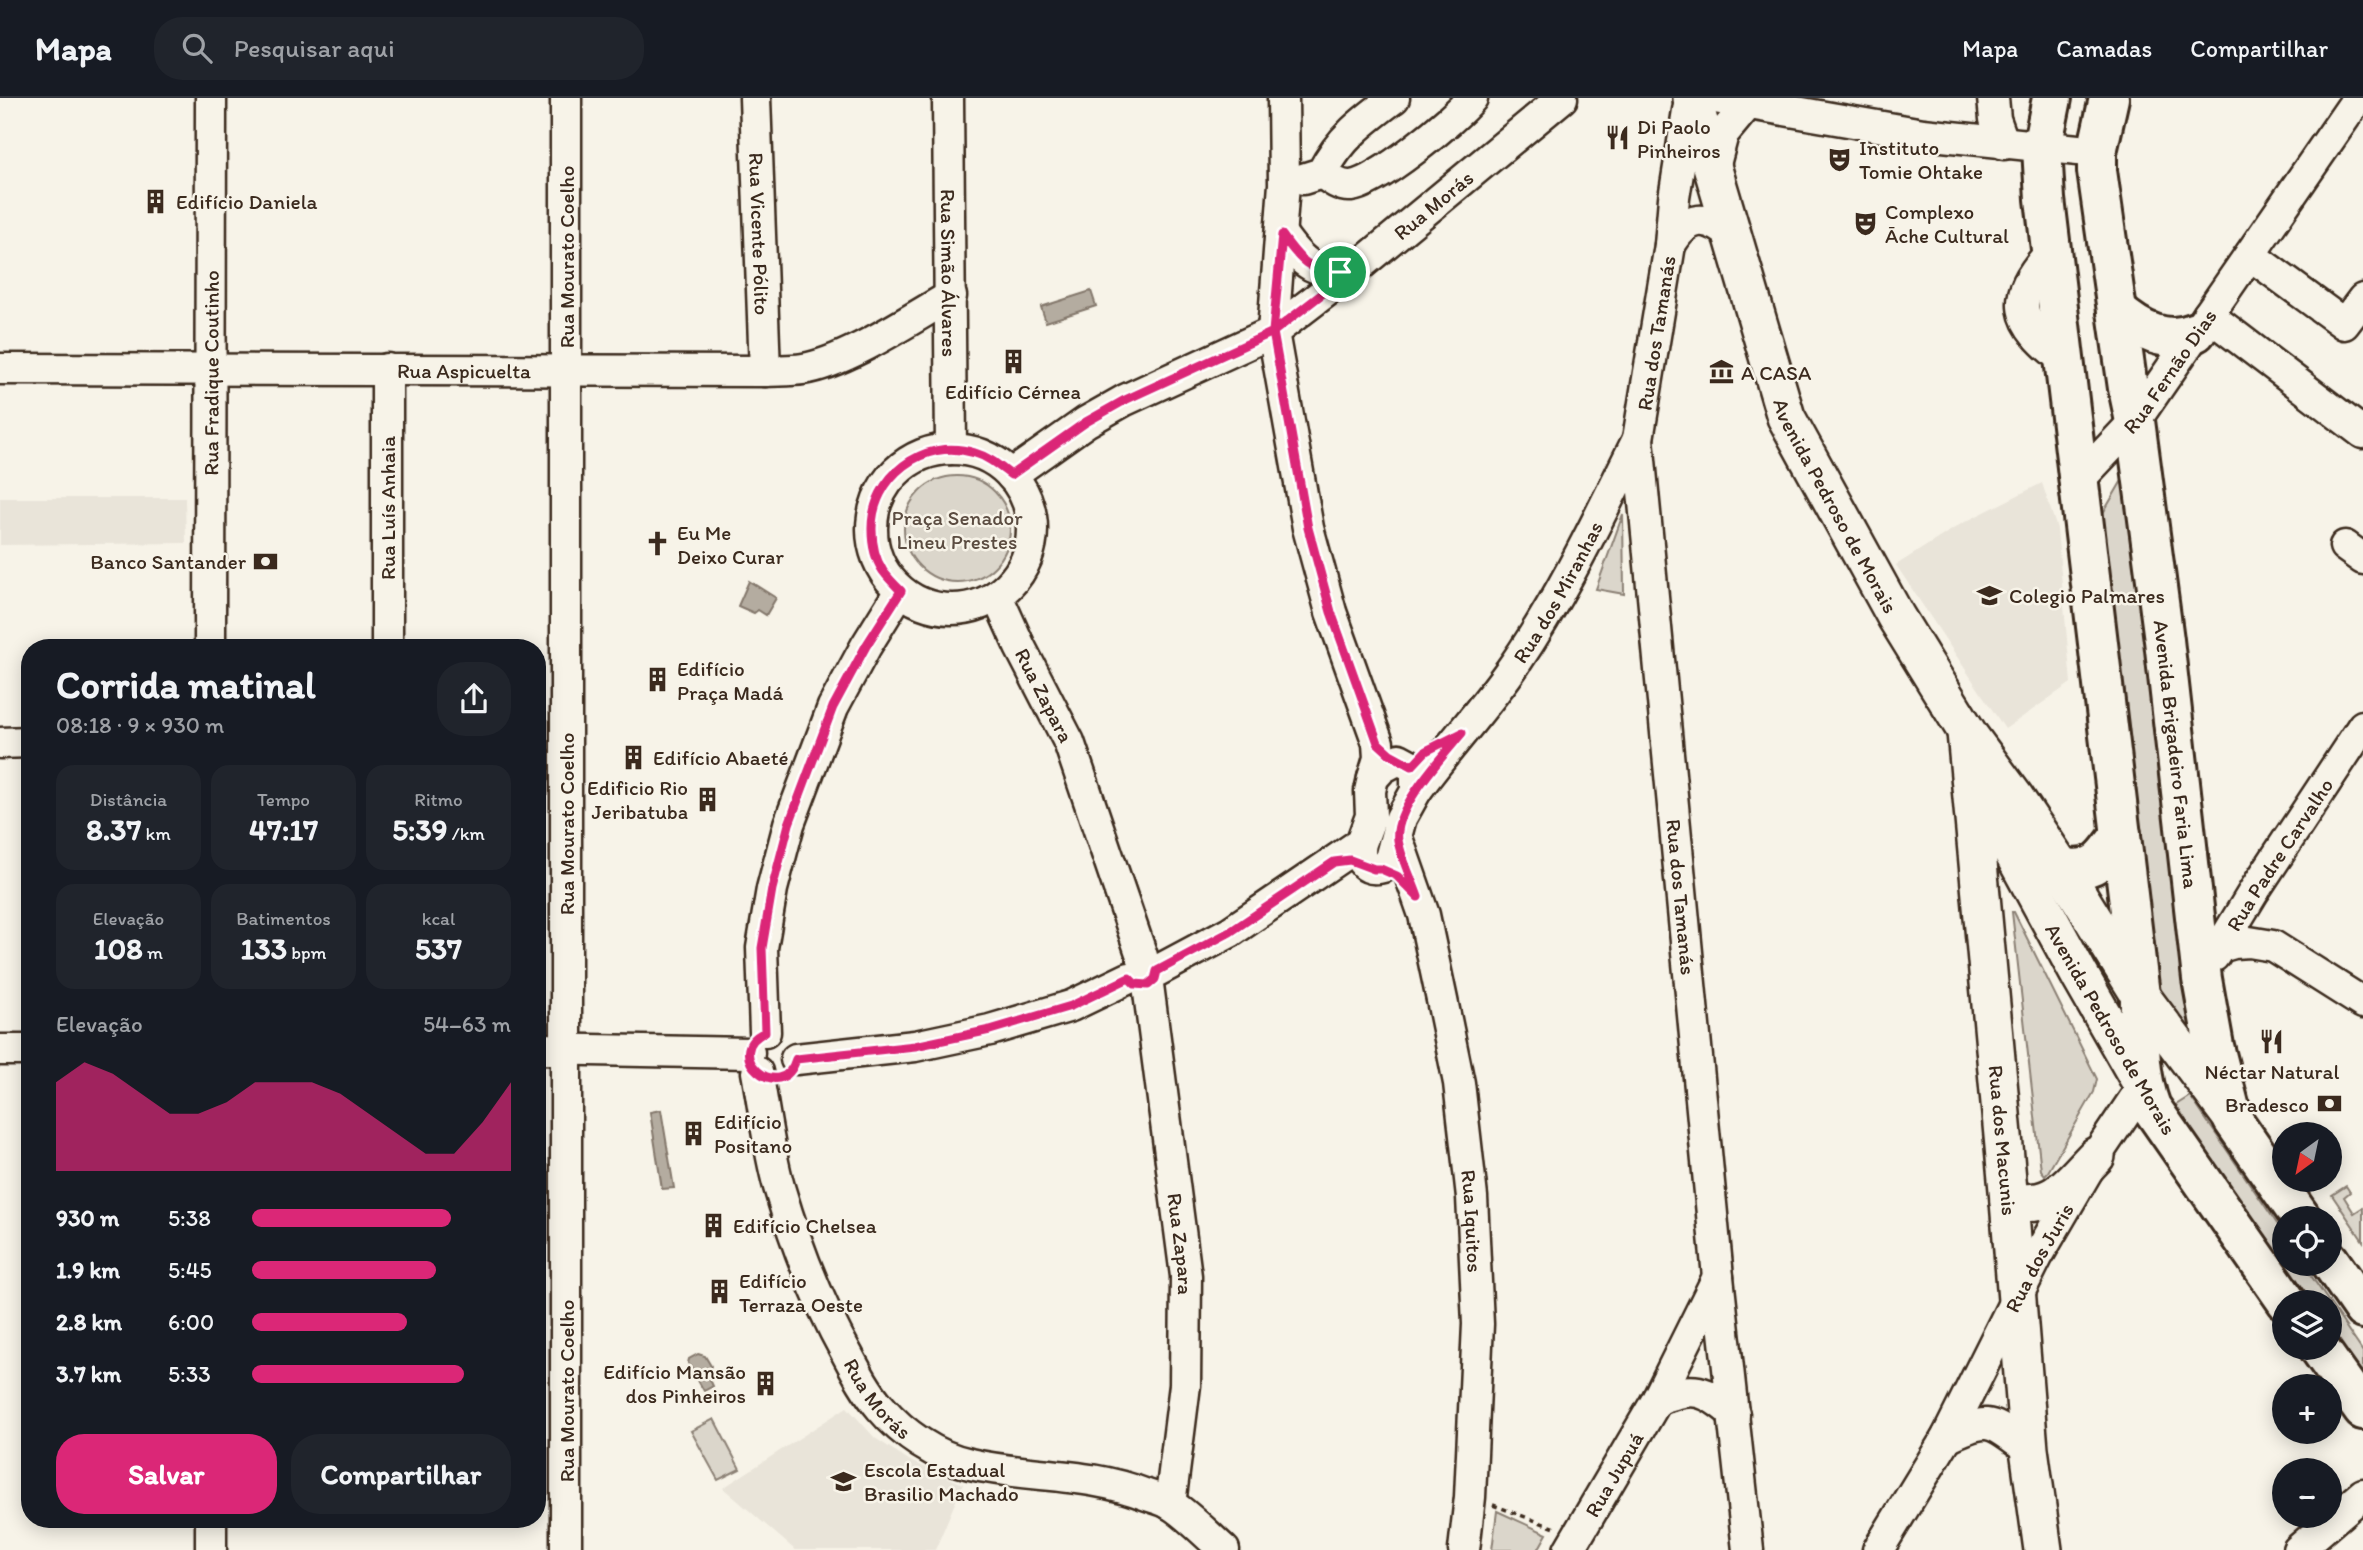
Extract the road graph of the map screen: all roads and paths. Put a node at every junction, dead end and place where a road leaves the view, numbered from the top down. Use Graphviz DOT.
graph roads {
  1 [pos="211,98"];
  2 [pos="566,98"];
  3 [pos="755,98"];
  4 [pos="948,98"];
  5 [pos="1283,98"];
  6 [pos="1394,98"];
  7 [pos="1472,98"];
  8 [pos="1562,98"];
  9 [pos="1691,98"];
  10 [pos="1715,98"];
  11 [pos="1993,98"];
  12 [pos="2052,98"];
  13 [pos="2109,98"];
  14 [pos="2358,98"];
  15 [pos="1748,104"];
  16 [pos="2004,144"];
  17 [pos="2042,148"];
  18 [pos="2098,152"];
  19 [pos="1713,172"];
  20 [pos="1322,173"];
  21 [pos="1284,184"];
  22 [pos="1282,235"];
  23 [pos="1731,236"];
  24 [pos="1670,244"];
  25 [pos="2250,255"];
  26 [pos="1353,270"];
  27 [pos="951,296"];
  28 [pos="2363,299"];
  29 [pos="2117,311"];
  30 [pos="2202,324"];
  31 [pos="1273,332"];
  32 [pos="0,369"];
  33 [pos="210,369"];
  34 [pos="387,369"];
  35 [pos="566,370"];
  36 [pos="765,371"];
  37 [pos="2135,421"];
  38 [pos="2363,433"];
  39 [pos="1638,439"];
  40 [pos="951,449"];
  41 [pos="1011,475"];
  42 [pos="2079,480"];
  43 [pos="901,591"];
  44 [pos="997,596"];
  45 [pos="210,639"];
  46 [pos="387,639"];
  47 [pos="2363,726"];
  48 [pos="1968,734"];
  49 [pos="21,742"];
  50 [pos="0,743"];
  51 [pos="1401,765"];
  52 [pos="2121,834"];
  53 [pos="1397,838"];
  54 [pos="1360,859"];
  55 [pos="2061,867"];
  56 [pos="2254,891"];
  57 [pos="1418,897"];
  58 [pos="2273,946"];
  59 [pos="2211,963"];
  60 [pos="1144,973"];
  61 [pos="2140,995"];
  62 [pos="2363,1003"];
  63 [pos="552,1049"];
  64 [pos="0,1050"];
  65 [pos="21,1050"];
  66 [pos="757,1053"];
  67 [pos="796,1059"];
  68 [pos="2143,1086"];
  69 [pos="2233,1119"];
  70 [pos="2096,1156"];
  71 [pos="2009,1201"];
  72 [pos="2293,1206"];
  73 [pos="2341,1276"];
  74 [pos="1718,1277"];
  75 [pos="2279,1290"];
  76 [pos="2015,1297"];
  77 [pos="2363,1309"];
  78 [pos="2328,1360"];
  79 [pos="1657,1400"];
  80 [pos="2363,1410"];
  81 [pos="1734,1414"];
  82 [pos="2017,1431"];
  83 [pos="1947,1437"];
  84 [pos="2363,1494"];
  85 [pos="1470,1497"];
  86 [pos="1170,1504"];
  87 [pos="211,1528"];
  88 [pos="1573,1543"];
  89 [pos="211,1550"];
  90 [pos="566,1550"];
  91 [pos="1224,1550"];
  92 [pos="1464,1550"];
  93 [pos="1748,1550"];
  94 [pos="1878,1550"];
  95 [pos="2043,1550"];
  96 [pos="2298,1550"];
  1 -- 33 [label="street, Rua Fradique Coutinho"];
  2 -- 35 [label="street, Rua Mourato Coelho"];
  3 -- 36 [label="street, Rua Vicente Pólito"];
  4 -- 27 [label="street, Rua Simão Álvares"];
  5 -- 21 [label="street"];
  6 -- 20 [label="street"];
  7 -- 20 [label="street"];
  8 -- 26 [label="street, Rua Morás"];
  9 -- 19 [label="main road, Avenida Pedroso de Morais"];
  9 -- 24 [label="street, Rua dos Tamanás"];
  10 -- 15 [label="street"];
  11 -- 16 [label="street"];
  12 -- 17 [label="highway"];
  13 -- 18 [label="highway, Avenida Brigadeiro Faria Lima"];
  14 -- 25 [label="street, Rua Fernão Dias"];
  15 -- 16 [label="street"];
  15 -- 19 [label="street"];
  16 -- 17 [label="street"];
  17 -- 18 [label="street"];
  17 -- 42 [label="highway"];
  18 -- 29 [label="highway, Avenida Brigadeiro Faria Lima"];
  19 -- 23 [label="main road, Avenida Pedroso de Morais"];
  20 -- 21 [label="street"];
  21 -- 22 [label="street"];
  22 -- 26 [label="street"];
  22 -- 31 [label="street"];
  23 -- 24 [label="street, Rua dos Tamanás"];
  23 -- 48 [label="main road, Avenida Pedroso de Morais"];
  24 -- 39 [label="street, Rua dos Tamanás"];
  25 -- 28 [label="street"];
  25 -- 30 [label="street, Rua Fernão Dias"];
  26 -- 31 [label="street, Rua Morás"];
  27 -- 36 [label="street, Rua Aspicuelta"];
  27 -- 40 [label="street, Rua Simão Álvares"];
  29 -- 30 [label="highway"];
  29 -- 37 [label="highway, Avenida Brigadeiro Faria Lima"];
  30 -- 37 [label="street, Rua Fernão Dias"];
  30 -- 38 [label="street"];
  31 -- 41 [label="street, Rua Morás"];
  31 -- 51 [label="street"];
  32 -- 33 [label="street, Rua Aspicuelta"];
  33 -- 34 [label="street, Rua Aspicuelta"];
  33 -- 45 [label="street, Rua Fradique Coutinho"];
  34 -- 35 [label="street, Rua Aspicuelta"];
  34 -- 46 [label="street, Rua Luís Anhaia"];
  35 -- 36 [label="street, Rua Aspicuelta"];
  35 -- 63 [label="street, Rua Mourato Coelho"];
  37 -- 42 [label="street, Rua Fernão Dias"];
  37 -- 59 [label="highway, Avenida Brigadeiro Faria Lima"];
  39 -- 51 [label="street, Rua dos Miranhas"];
  39 -- 74 [label="street, Rua dos Tamanás"];
  40 -- 41 [label="street"];
  40 -- 43 [label="street"];
  41 -- 44 [label="street"];
  42 -- 52 [label="highway"];
  43 -- 44 [label="street"];
  43 -- 66 [label="street, Rua Morás"];
  44 -- 60 [label="street, Rua Zapara"];
  47 -- 56 [label="street, Rua Padre Carvalho"];
  48 -- 55 [label="main road, Avenida Pedroso de Morais"];
  48 -- 68 [label="main road, Avenida Pedroso de Morais"];
  48 -- 71 [label="main road, Rua dos Macunis"];
  49 -- 50 [label="street"];
  51 -- 53 [label="street, Rua dos Miranhas"];
  51 -- 54 [label="street"];
  52 -- 55 [label="highway"];
  52 -- 61 [label="highway"];
  53 -- 54 [label="street, Rua dos Miranhas"];
  53 -- 57 [label="street, Rua Iquitos"];
  54 -- 57 [label="street"];
  54 -- 60 [label="street"];
  55 -- 61 [label="main road, Avenida Pedroso de Morais"];
  56 -- 58 [label="street"];
  56 -- 59 [label="street, Rua Padre Carvalho"];
  57 -- 85 [label="street, Rua Iquitos"];
  58 -- 59 [label="street"];
  58 -- 62 [label="street"];
  59 -- 69 [label="highway, Avenida Brigadeiro Faria Lima"];
  60 -- 67 [label="street"];
  60 -- 86 [label="street, Rua Zapara"];
  61 -- 68 [label="highway"];
  61 -- 69 [label="main road, Avenida Pedroso de Morais"];
  63 -- 66 [label="street"];
  63 -- 90 [label="street, Rua Mourato Coelho"];
  64 -- 65 [label="street"];
  66 -- 67 [label="street"];
  66 -- 67 [label="street"];
  66 -- 86 [label="street, Rua Morás"];
  68 -- 70 [label="street, Rua dos Juris"];
  68 -- 75 [label="highway, Avenida Pedroso de Morais"];
  69 -- 72 [label="highway, Avenida Pedroso de Morais"];
  70 -- 71 [label="main road"];
  70 -- 76 [label="street, Rua dos Juris"];
  71 -- 76 [label="main road, Rua dos Macunis"];
  73 -- 77 [label="highway"];
  74 -- 79 [label="street, Rua Jupuá"];
  74 -- 81 [label="street, Rua dos Tamanás"];
  76 -- 82 [label="main road, Rua dos Macunis"];
  76 -- 83 [label="street, Rua dos Juris"];
  78 -- 80 [label="highway"];
  79 -- 81 [label="street"];
  79 -- 88 [label="street, Rua Jupuá"];
  81 -- 93 [label="street, Rua dos Tamanás"];
  82 -- 83 [label="street"];
  82 -- 95 [label="main road, Rua dos Macunis"];
  83 -- 94 [label="street, Rua dos Juris"];
  84 -- 96 [label="street"];
  85 -- 88 [label="path"];
  85 -- 92 [label="street, Rua Iquitos"];
  86 -- 91 [label="street, Rua Morás"];
  87 -- 89 [label="street"];
}
